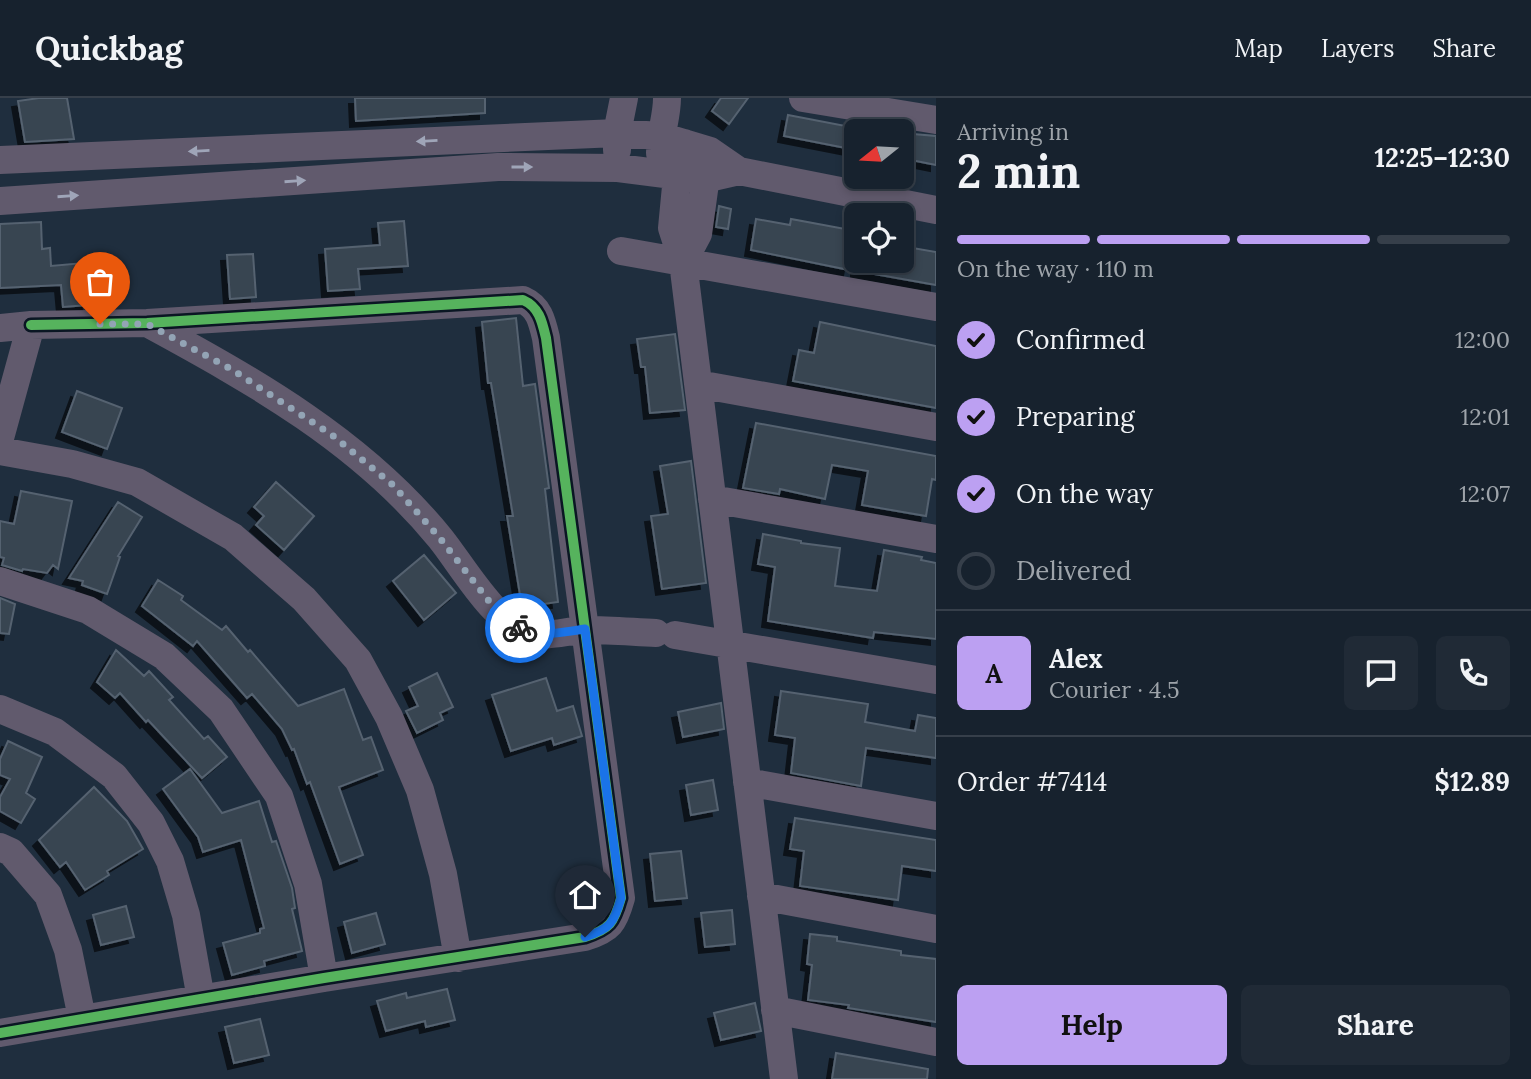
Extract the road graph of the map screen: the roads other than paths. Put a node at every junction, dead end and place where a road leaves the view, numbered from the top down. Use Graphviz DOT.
graph roads {
  1 [pos="624,98"];
  2 [pos="667,98"];
  3 [pos="803,98"];
  4 [pos="936,120"];
  5 [pos="617,133"];
  6 [pos="685,143"];
  7 [pos="0,160"];
  8 [pos="618,168"];
  9 [pos="739,171"];
  10 [pos="679,176"];
  11 [pos="0,201"];
  12 [pos="936,210"];
  13 [pos="621,251"];
  14 [pos="683,262"];
  15 [pos="936,307"];
  16 [pos="147,324"];
  17 [pos="31,325"];
  18 [pos="0,328"];
  19 [pos="698,384"];
  20 [pos="936,427"];
  21 [pos="0,438"];
  22 [pos="0,451"];
  23 [pos="712,499"];
  24 [pos="936,539"];
  25 [pos="0,581"];
  26 [pos="585,629"];
  27 [pos="730,645"];
  28 [pos="936,680"];
  29 [pos="0,709"];
  30 [pos="747,782"];
  31 [pos="936,816"];
  32 [pos="0,847"];
  33 [pos="761,896"];
  34 [pos="936,929"];
  35 [pos="458,958"];
  36 [pos="324,978"];
  37 [pos="201,999"];
  38 [pos="775,1010"];
  39 [pos="82,1018"];
  40 [pos="0,1033"];
  41 [pos="936,1042"];
  42 [pos="784,1079"];
  1 -- 5 [label="street"];
  2 -- 6 [label="street"];
  3 -- 4 [label="street"];
  5 -- 6 [label="street"];
  5 -- 7 [label="street, one-way"];
  5 -- 8 [label="street"];
  6 -- 9 [label="street"];
  6 -- 10 [label="street"];
  6 -- 10 [label="street"];
  8 -- 10 [label="street"];
  11 -- 8 [label="street, one-way"];
  9 -- 10 [label="street"];
  9 -- 12 [label="street"];
  10 -- 14 [label="street"];
  13 -- 14 [label="street"];
  14 -- 15 [label="street"];
  14 -- 19 [label="street"];
  16 -- 17 [label="street"];
  16 -- 26 [label="street"];
  16 -- 26 [label="street"];
  17 -- 18 [label="street"];
  17 -- 21 [label="street"];
  19 -- 20 [label="street"];
  19 -- 23 [label="street"];
  22 -- 35 [label="street"];
  23 -- 24 [label="street"];
  23 -- 27 [label="street"];
  25 -- 36 [label="street"];
  26 -- 27 [label="street"];
  26 -- 35 [label="street"];
  27 -- 28 [label="street"];
  27 -- 30 [label="street"];
  29 -- 37 [label="street"];
  30 -- 31 [label="street"];
  30 -- 33 [label="street"];
  32 -- 39 [label="street"];
  33 -- 34 [label="street"];
  33 -- 38 [label="street"];
  35 -- 36 [label="street"];
  36 -- 37 [label="street"];
  37 -- 39 [label="street"];
  38 -- 41 [label="street"];
  38 -- 42 [label="street"];
  39 -- 40 [label="street"];
}
